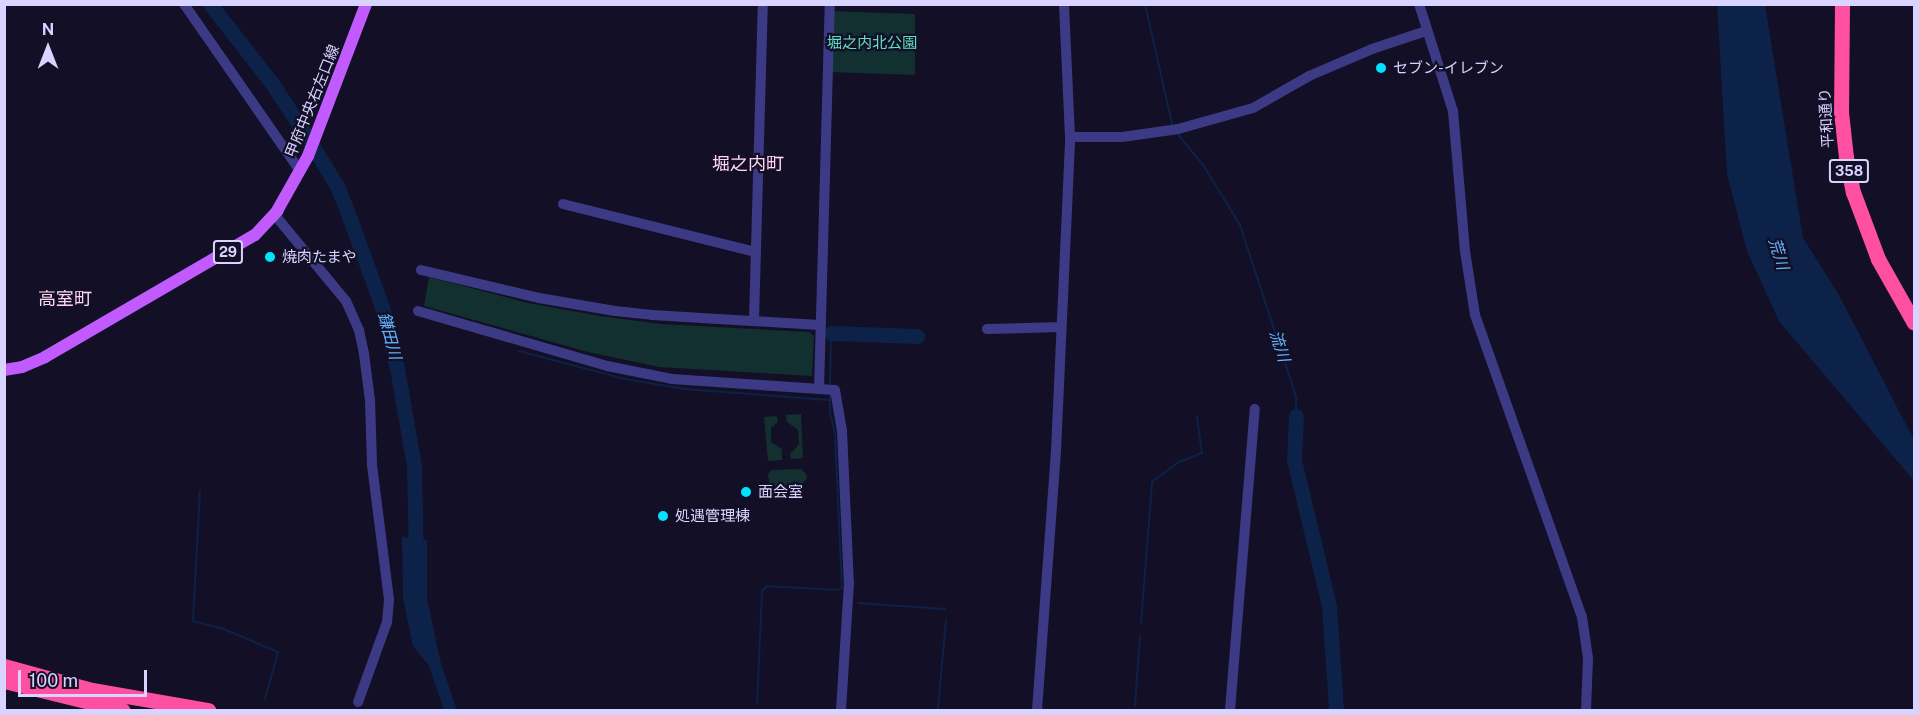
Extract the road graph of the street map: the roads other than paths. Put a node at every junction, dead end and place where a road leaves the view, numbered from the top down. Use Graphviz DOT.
graph roads {
  1 [pos="183,4"];
  2 [pos="366,4"];
  3 [pos="763,4"];
  4 [pos="830,4"];
  5 [pos="1064,4"];
  6 [pos="1419,4"];
  7 [pos="1842,4"];
  8 [pos="1426,31"];
  9 [pos="1070,137"];
  10 [pos="300,171"];
  11 [pos="563,204"];
  12 [pos="274,214"];
  13 [pos="756,252"];
  14 [pos="421,270"];
  15 [pos="418,310"];
  16 [pos="754,320"];
  17 [pos="1914,323"];
  18 [pos="820,325"];
  19 [pos="1061,327"];
  20 [pos="987,329"];
  21 [pos="4,370"];
  22 [pos="827,390"];
  23 [pos="1255,409"];
  24 [pos="4,666"];
  25 [pos="4,681"];
  26 [pos="358,702"];
  27 [pos="122,711"];
  28 [pos="208,711"];
  29 [pos="841,711"];
  30 [pos="1036,711"];
  31 [pos="1230,711"];
  32 [pos="1586,711"];
  1 -- 10 [label="street"];
  2 -- 10 [label="main road, 甲府中央右左口線 / 29"];
  3 -- 13 [label="street"];
  4 -- 18 [label="street"];
  5 -- 9 [label="street"];
  6 -- 8 [label="street"];
  7 -- 17 [label="highway, 平和通り / 358"];
  8 -- 9 [label="street"];
  8 -- 32 [label="street"];
  9 -- 19 [label="street"];
  10 -- 12 [label="main road, 甲府中央右左口線 / 29"];
  11 -- 13 [label="street"];
  12 -- 21 [label="main road, 甲府中央右左口線 / 29"];
  12 -- 26 [label="street"];
  13 -- 16 [label="street"];
  14 -- 16 [label="street"];
  15 -- 22 [label="street"];
  16 -- 18 [label="street"];
  18 -- 22 [label="street"];
  19 -- 20 [label="street"];
  19 -- 30 [label="street"];
  22 -- 29 [label="street"];
  23 -- 31 [label="street"];
  24 -- 28 [label="highway"];
  25 -- 27 [label="highway"];
}
